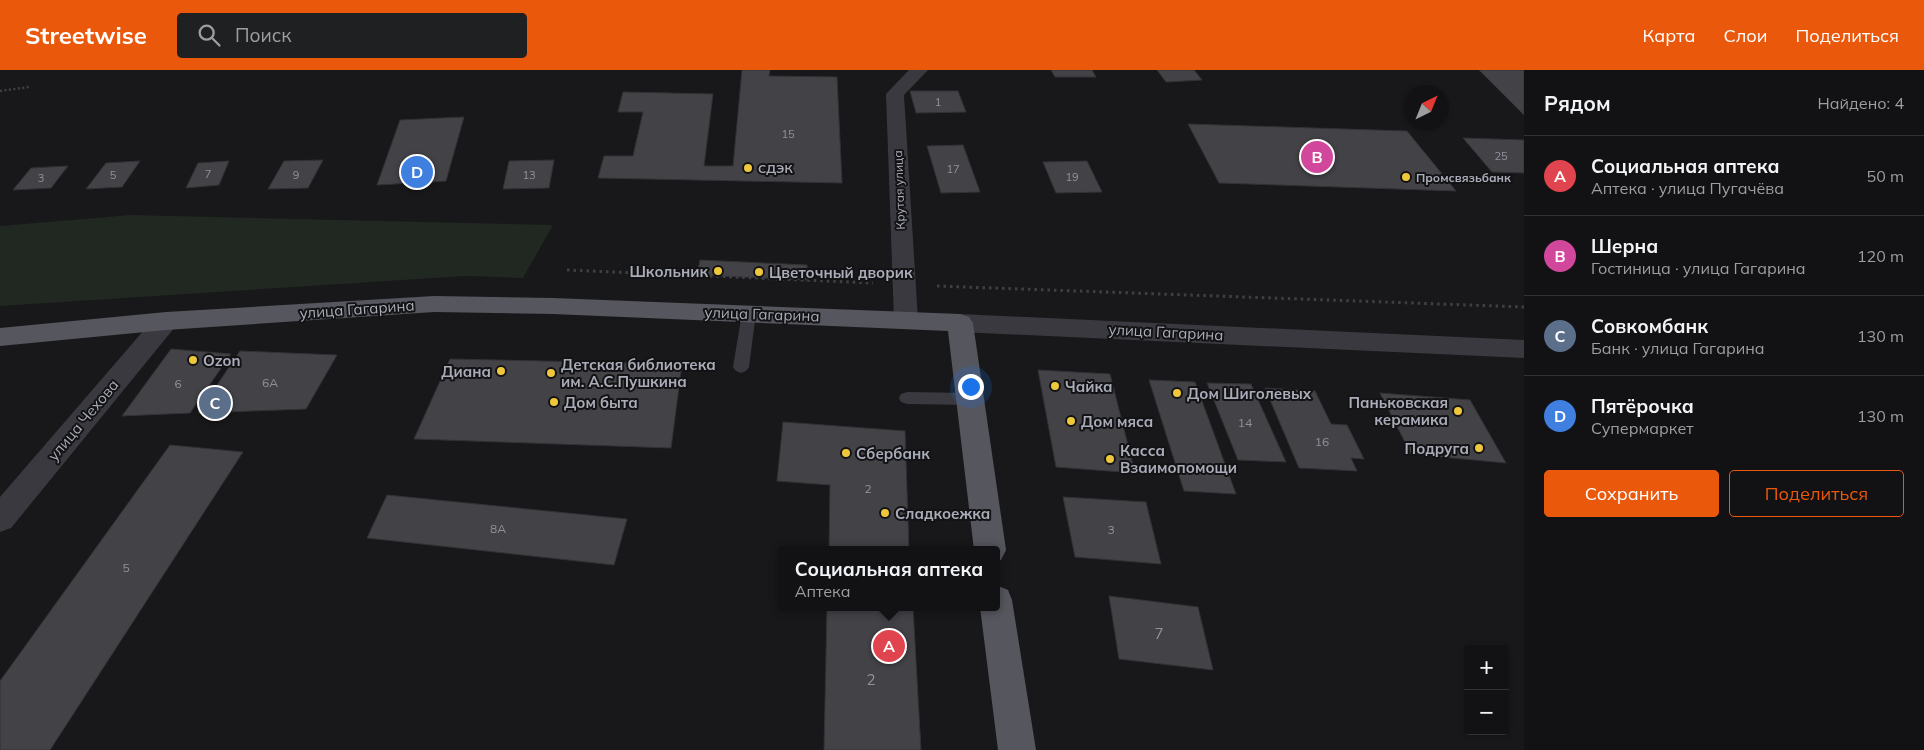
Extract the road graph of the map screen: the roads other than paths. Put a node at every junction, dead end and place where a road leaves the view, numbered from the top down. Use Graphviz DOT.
graph roads {
  1 [pos="919,70"];
  2 [pos="749,313"];
  3 [pos="906,320"];
  4 [pos="166,322"];
  5 [pos="960,323"];
  6 [pos="0,336"];
  7 [pos="1524,349"];
  8 [pos="742,367"];
  9 [pos="906,398"];
  10 [pos="970,399"];
  11 [pos="0,519"];
  12 [pos="989,546"];
  13 [pos="997,611"];
  14 [pos="1016,750"];
  1 -- 3 [label="street, Крутая улица"];
  2 -- 3 [label="main road, улица Гагарина"];
  2 -- 4 [label="main road, улица Гагарина"];
  2 -- 8 [label="lane"];
  3 -- 5 [label="main road, улица Гагарина"];
  4 -- 6 [label="main road, улица Гагарина"];
  4 -- 11 [label="street, улица Чехова"];
  5 -- 7 [label="street, улица Гагарина"];
  5 -- 10 [label="main road"];
  9 -- 10 [label="lane"];
  10 -- 12 [label="main road"];
  13 -- 14 [label="main road"];
}
